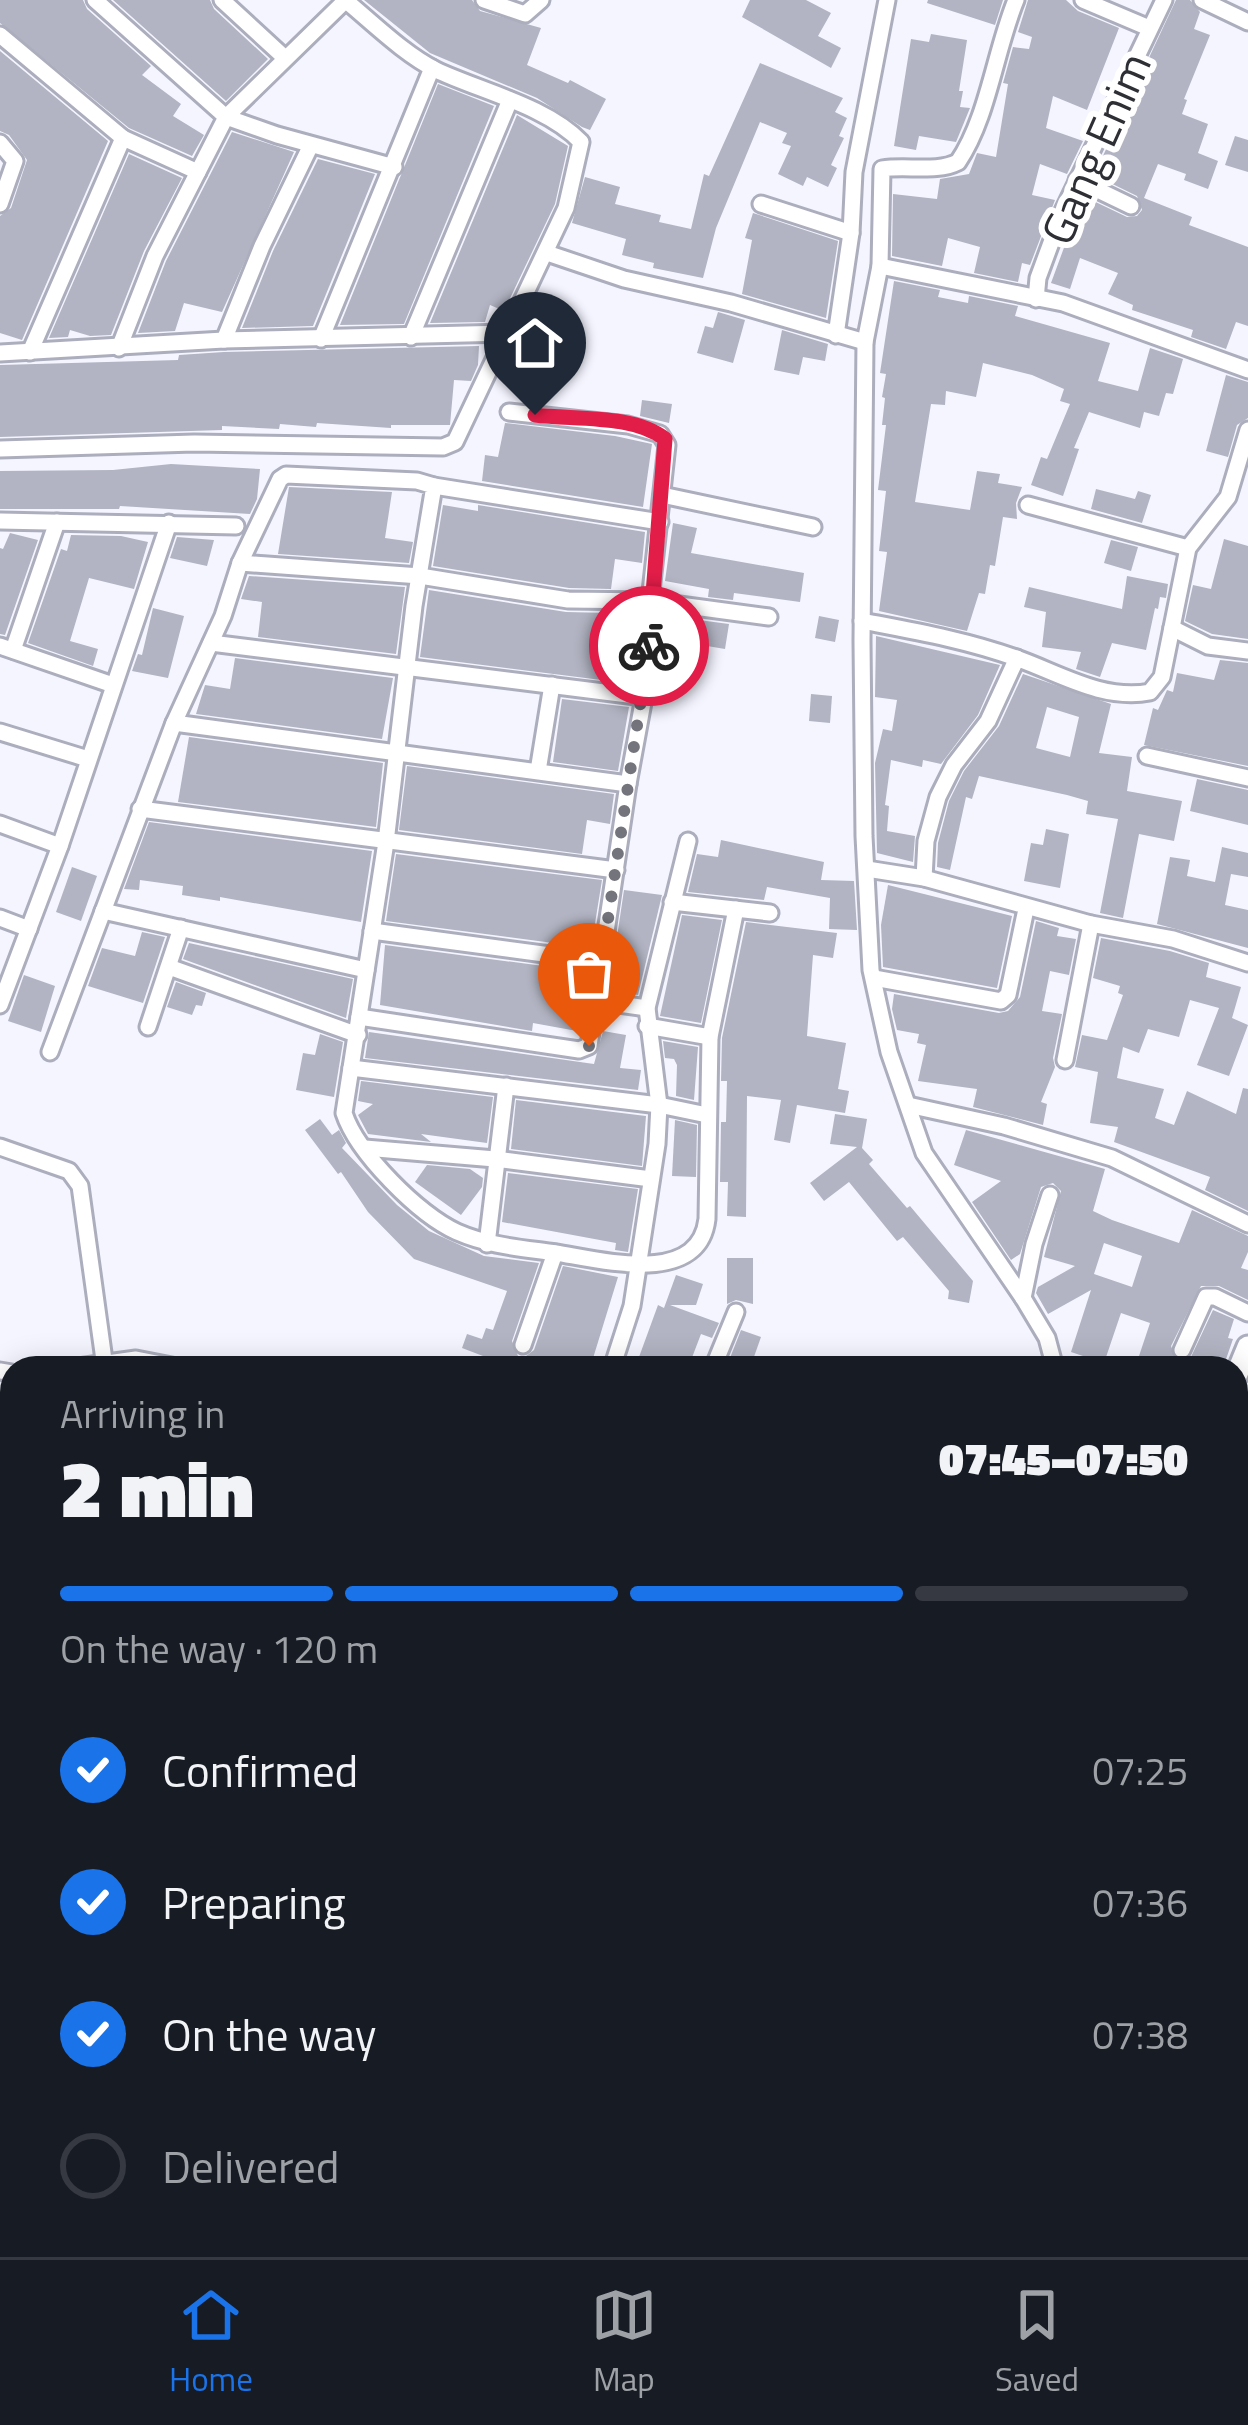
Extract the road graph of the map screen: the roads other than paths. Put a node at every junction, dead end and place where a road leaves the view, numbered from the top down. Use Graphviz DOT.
graph roads {
  1 [pos="95,0"];
  2 [pos="222,0"];
  3 [pos="345,0"];
  4 [pos="484,0"];
  5 [pos="541,0"];
  6 [pos="887,0"];
  7 [pos="1016,0"];
  8 [pos="1083,0"];
  9 [pos="1164,0"];
  10 [pos="1202,0"];
  11 [pos="1248,22"];
  12 [pos="1149,28"];
  13 [pos="0,35"];
  14 [pos="285,58"];
  15 [pos="432,68"];
  16 [pos="510,100"];
  17 [pos="226,117"];
  18 [pos="123,138"];
  19 [pos="0,143"];
  20 [pos="311,145"];
  21 [pos="394,167"];
  22 [pos="198,172"];
  23 [pos="1077,180"];
  24 [pos="761,204"];
  25 [pos="0,205"];
  26 [pos="1131,206"];
  27 [pos="851,232"];
  28 [pos="547,253"];
  29 [pos="880,266"];
  30 [pos="1036,299"];
  31 [pos="507,333"];
  32 [pos="411,337"];
  33 [pos="321,338"];
  34 [pos="849,338"];
  35 [pos="224,340"];
  36 [pos="119,348"];
  37 [pos="30,352"];
  38 [pos="0,353"];
  39 [pos="1248,370"];
  40 [pos="509,412"];
  41 [pos="1248,430"];
  42 [pos="0,448"];
  43 [pos="434,486"];
  44 [pos="662,495"];
  45 [pos="1228,497"];
  46 [pos="1028,505"];
  47 [pos="1248,505"];
  48 [pos="0,521"];
  49 [pos="57,522"];
  50 [pos="660,522"];
  51 [pos="169,523"];
  52 [pos="236,526"];
  53 [pos="813,527"];
  54 [pos="1188,548"];
  55 [pos="240,563"];
  56 [pos="420,576"];
  57 [pos="650,602"];
  58 [pos="769,617"];
  59 [pos="862,621"];
  60 [pos="1172,628"];
  61 [pos="211,643"];
  62 [pos="7,648"];
  63 [pos="1248,651"];
  64 [pos="1017,658"];
  65 [pos="407,668"];
  66 [pos="552,685"];
  67 [pos="113,686"];
  68 [pos="644,697"];
  69 [pos="174,723"];
  70 [pos="0,732"];
  71 [pos="398,754"];
  72 [pos="1147,755"];
  73 [pos="88,760"];
  74 [pos="538,771"];
  75 [pos="1248,778"];
  76 [pos="628,784"];
  77 [pos="140,809"];
  78 [pos="0,824"];
  79 [pos="688,841"];
  80 [pos="386,842"];
  81 [pos="60,846"];
  82 [pos="867,868"];
  83 [pos="616,871"];
  84 [pos="924,878"];
  85 [pos="672,902"];
  86 [pos="736,909"];
  87 [pos="1026,909"];
  88 [pos="103,911"];
  89 [pos="770,913"];
  90 [pos="0,918"];
  91 [pos="1091,924"];
  92 [pos="29,928"];
  93 [pos="181,928"];
  94 [pos="372,931"];
  95 [pos="603,962"];
  96 [pos="1248,963"];
  97 [pos="170,967"];
  98 [pos="366,970"];
  99 [pos="874,978"];
  100 [pos="597,1000"];
  101 [pos="0,1005"];
  102 [pos="359,1017"];
  103 [pos="647,1017"];
  104 [pos="148,1028"];
  105 [pos="358,1035"];
  106 [pos="710,1037"];
  107 [pos="50,1052"];
  108 [pos="1065,1060"];
  109 [pos="352,1068"];
  110 [pos="506,1086"];
  111 [pos="659,1105"];
  112 [pos="908,1105"];
  113 [pos="707,1115"];
  114 [pos="0,1147"];
  115 [pos="365,1148"];
  116 [pos="495,1159"];
  117 [pos="651,1180"];
  118 [pos="1050,1195"];
  119 [pos="1248,1224"];
  120 [pos="487,1244"];
  121 [pos="555,1253"];
  122 [pos="638,1266"];
  123 [pos="1023,1298"];
  124 [pos="736,1312"];
  125 [pos="1248,1313"];
  126 [pos="523,1345"];
  127 [pos="1182,1350"];
  128 [pos="103,1356"];
  129 [pos="616,1356"];
  130 [pos="718,1356"];
  131 [pos="1052,1356"];
  1 -- 17 [label="street"];
  2 -- 14 [label="street"];
  3 -- 14 [label="street"];
  3 -- 15 [label="street"];
  4 -- 5 [label="street"];
  6 -- 27 [label="street"];
  7 -- 29 [label="street"];
  8 -- 12 [label="street"];
  9 -- 12 [label="street, Gang Enim"];
  10 -- 11 [label="street"];
  12 -- 23 [label="street, Gang Enim"];
  13 -- 18 [label="street"];
  14 -- 17 [label="street"];
  15 -- 16 [label="street"];
  15 -- 21 [label="street"];
  16 -- 28 [label="street"];
  16 -- 32 [label="street"];
  17 -- 20 [label="street"];
  17 -- 22 [label="street"];
  18 -- 22 [label="street"];
  18 -- 37 [label="street"];
  19 -- 25 [label="street"];
  20 -- 21 [label="street"];
  20 -- 35 [label="street"];
  21 -- 33 [label="street"];
  22 -- 36 [label="street"];
  23 -- 26 [label="street"];
  23 -- 30 [label="street, Gang Enim"];
  24 -- 27 [label="street"];
  27 -- 34 [label="street"];
  28 -- 31 [label="street"];
  28 -- 34 [label="street"];
  29 -- 30 [label="street"];
  29 -- 34 [label="street"];
  30 -- 39 [label="street"];
  31 -- 32 [label="street"];
  31 -- 42 [label="street"];
  32 -- 33 [label="street"];
  33 -- 35 [label="street"];
  34 -- 59 [label="street"];
  35 -- 36 [label="street"];
  36 -- 37 [label="street"];
  37 -- 38 [label="street"];
  40 -- 44 [label="street"];
  41 -- 45 [label="street"];
  43 -- 50 [label="street"];
  43 -- 55 [label="street"];
  43 -- 56 [label="street"];
  44 -- 50 [label="street"];
  44 -- 53 [label="street"];
  45 -- 47 [label="street"];
  45 -- 54 [label="street"];
  46 -- 54 [label="street"];
  48 -- 49 [label="street"];
  49 -- 51 [label="street"];
  49 -- 62 [label="street"];
  50 -- 57 [label="street"];
  51 -- 52 [label="street"];
  51 -- 67 [label="street"];
  54 -- 60 [label="street"];
  55 -- 56 [label="street"];
  55 -- 61 [label="street"];
  56 -- 57 [label="street"];
  56 -- 65 [label="street"];
  57 -- 58 [label="street"];
  57 -- 68 [label="street"];
  59 -- 64 [label="street"];
  59 -- 82 [label="street"];
  60 -- 63 [label="street"];
  60 -- 64 [label="street"];
  61 -- 65 [label="street"];
  61 -- 69 [label="street"];
  62 -- 67 [label="street"];
  64 -- 84 [label="street"];
  65 -- 66 [label="street"];
  65 -- 71 [label="street"];
  66 -- 68 [label="street"];
  66 -- 74 [label="street"];
  67 -- 73 [label="street"];
  68 -- 76 [label="street"];
  69 -- 71 [label="street"];
  69 -- 77 [label="street"];
  70 -- 73 [label="street"];
  71 -- 74 [label="street"];
  71 -- 80 [label="street"];
  72 -- 75 [label="street"];
  73 -- 81 [label="street"];
  74 -- 76 [label="street"];
  76 -- 83 [label="street"];
  77 -- 80 [label="street"];
  77 -- 88 [label="street"];
  78 -- 81 [label="street"];
  79 -- 85 [label="street"];
  80 -- 83 [label="street"];
  80 -- 94 [label="street"];
  81 -- 92 [label="street"];
  82 -- 84 [label="street"];
  82 -- 99 [label="street"];
  83 -- 95 [label="street"];
  84 -- 87 [label="street"];
  85 -- 86 [label="street"];
  85 -- 103 [label="street"];
  86 -- 89 [label="street"];
  86 -- 106 [label="street"];
  87 -- 91 [label="street"];
  87 -- 99 [label="street"];
  88 -- 93 [label="street"];
  88 -- 107 [label="street"];
  90 -- 92 [label="street"];
  91 -- 96 [label="street"];
  91 -- 108 [label="street"];
  92 -- 101 [label="street"];
  93 -- 97 [label="street"];
  93 -- 98 [label="street"];
  94 -- 95 [label="street"];
  94 -- 98 [label="street"];
  95 -- 100 [label="street"];
  97 -- 104 [label="street"];
  97 -- 105 [label="street"];
  98 -- 102 [label="street"];
  99 -- 112 [label="street"];
  100 -- 102 [label="street"];
  100 -- 103 [label="street"];
  102 -- 105 [label="street"];
  103 -- 106 [label="street"];
  103 -- 111 [label="street"];
  105 -- 109 [label="street"];
  106 -- 113 [label="street"];
  109 -- 110 [label="street"];
  109 -- 115 [label="street"];
  110 -- 111 [label="street"];
  110 -- 116 [label="street"];
  111 -- 113 [label="street"];
  111 -- 117 [label="street"];
  112 -- 119 [label="street"];
  112 -- 123 [label="street"];
  113 -- 122 [label="street"];
  114 -- 128 [label="street"];
  115 -- 116 [label="street"];
  115 -- 120 [label="street"];
  116 -- 117 [label="street"];
  116 -- 120 [label="street"];
  117 -- 122 [label="street"];
  118 -- 123 [label="street"];
  120 -- 121 [label="street"];
  121 -- 122 [label="street"];
  121 -- 126 [label="street"];
  122 -- 129 [label="street"];
  123 -- 131 [label="street"];
  124 -- 130 [label="street"];
  125 -- 127 [label="street"];
}
